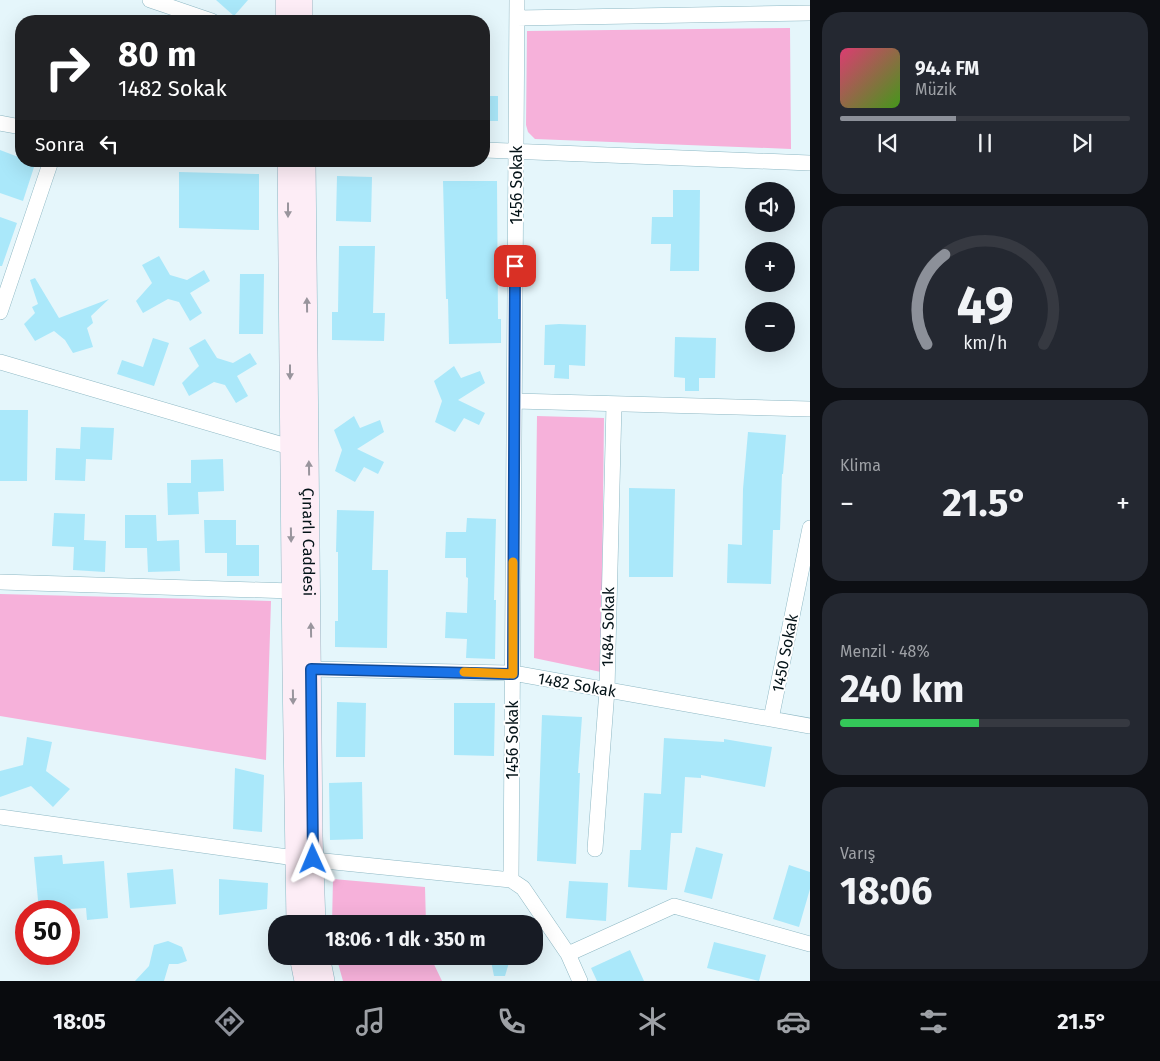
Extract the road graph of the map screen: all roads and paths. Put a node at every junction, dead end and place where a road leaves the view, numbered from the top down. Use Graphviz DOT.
graph roads {
  1 [pos="150,0"];
  2 [pos="286,0"];
  3 [pos="302,0"];
  4 [pos="517,0"];
  5 [pos="810,13"];
  6 [pos="174,15"];
  7 [pos="286,15"];
  8 [pos="302,15"];
  9 [pos="517,18"];
  10 [pos="0,123"];
  11 [pos="15,126"];
  12 [pos="490,150"];
  13 [pos="516,151"];
  14 [pos="810,163"];
  15 [pos="49,167"];
  16 [pos="288,167"];
  17 [pos="305,167"];
  18 [pos="0,312"];
  19 [pos="0,362"];
  20 [pos="514,401"];
  21 [pos="614,404"];
  22 [pos="810,410"];
  23 [pos="290,447"];
  24 [pos="810,528"];
  25 [pos="0,582"];
  26 [pos="292,591"];
  27 [pos="311,669"];
  28 [pos="513,674"];
  29 [pos="607,690"];
  30 [pos="771,719"];
  31 [pos="810,726"];
  32 [pos="0,817"];
  33 [pos="594,849"];
  34 [pos="304,858"];
  35 [pos="512,880"];
  36 [pos="298,915"];
  37 [pos="314,915"];
  38 [pos="810,944"];
  39 [pos="568,954"];
  40 [pos="302,965"];
  41 [pos="321,965"];
  42 [pos="305,981"];
  43 [pos="324,981"];
  44 [pos="580,981"];
  1 -- 6 [label="street"];
  2 -- 7 [label="main road"];
  3 -- 8 [label="main road"];
  4 -- 9 [label="street, 1456 Sokak"];
  5 -- 9 [label="street"];
  9 -- 13 [label="street, 1456 Sokak"];
  10 -- 11 [label="street"];
  12 -- 13 [label="street"];
  13 -- 14 [label="street"];
  13 -- 20 [label="street, 1456 Sokak"];
  15 -- 18 [label="street"];
  16 -- 23 [label="main road, Çınarlı Caddesi, one-way"];
  27 -- 17 [label="main road, Çınarlı Caddesi, one-way"];
  19 -- 23 [label="street"];
  20 -- 21 [label="street"];
  20 -- 28 [label="street, 1456 Sokak"];
  21 -- 22 [label="street"];
  21 -- 29 [label="street, 1484 Sokak"];
  23 -- 26 [label="main road, Çınarlı Caddesi, one-way"];
  24 -- 30 [label="street, 1450 Sokak"];
  25 -- 26 [label="street"];
  26 -- 34 [label="main road, Çınarlı Caddesi, one-way"];
  27 -- 28 [label="street, 1482 Sokak"];
  27 -- 34 [label="main road, Çınarlı Caddesi"];
  28 -- 29 [label="street, 1482 Sokak"];
  28 -- 35 [label="street, 1456 Sokak"];
  29 -- 30 [label="street, 1482 Sokak"];
  29 -- 33 [label="street, 1484 Sokak"];
  30 -- 31 [label="street, 1482 Sokak"];
  32 -- 34 [label="street"];
  34 -- 35 [label="street"];
  34 -- 36 [label="main road, Çınarlı Caddesi"];
  34 -- 37 [label="main road, Çınarlı Caddesi"];
  35 -- 39 [label="street"];
  38 -- 39 [label="street"];
  39 -- 44 [label="street"];
  40 -- 42 [label="main road"];
  41 -- 43 [label="main road"];
}
